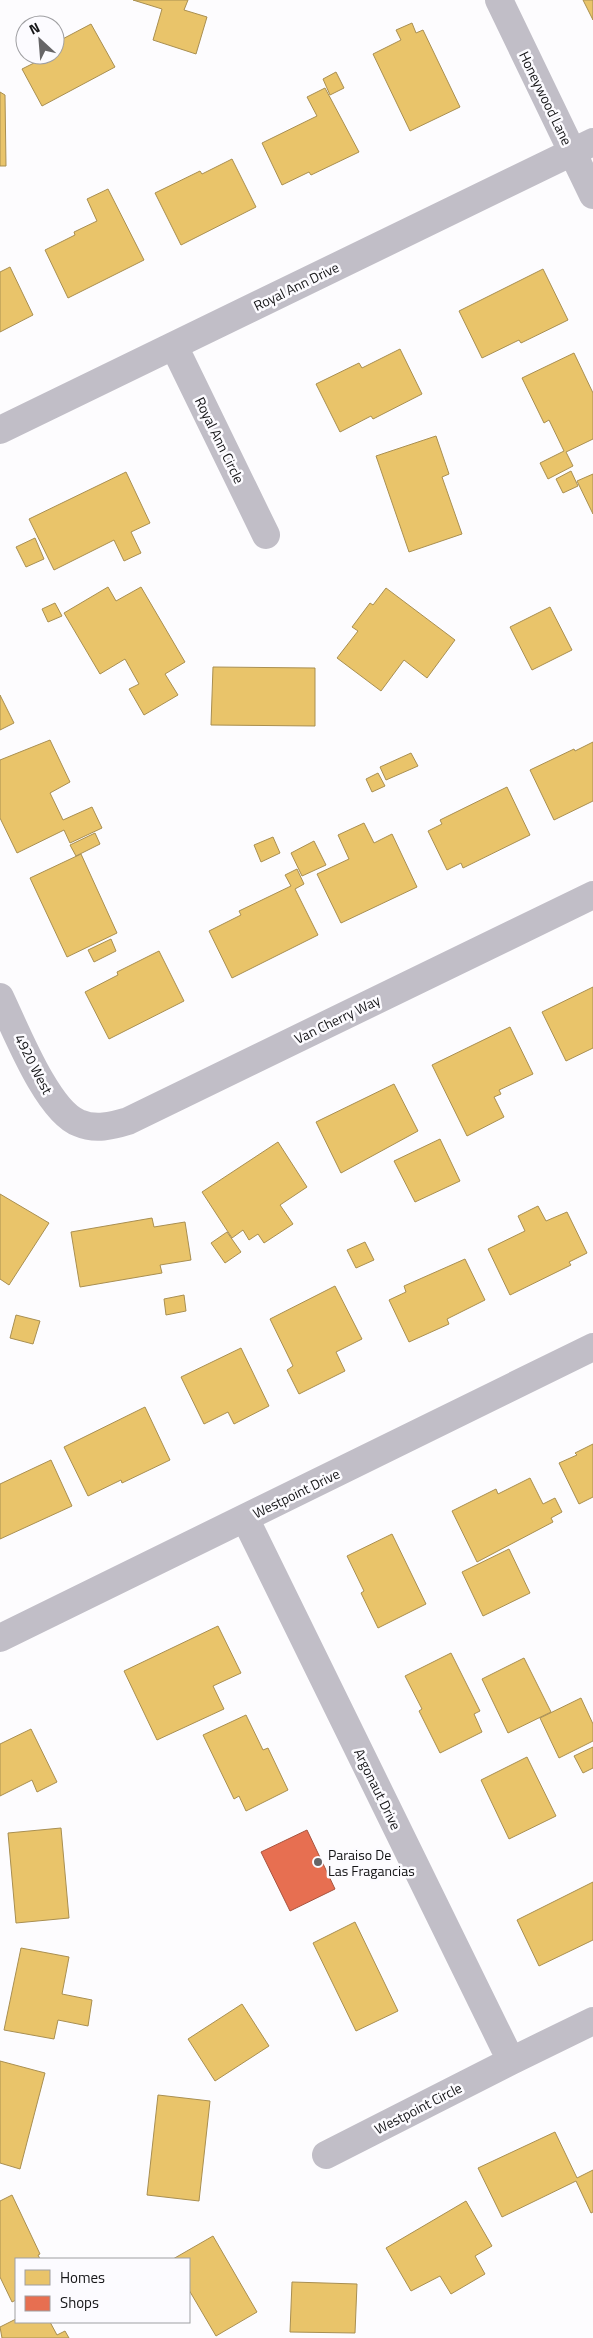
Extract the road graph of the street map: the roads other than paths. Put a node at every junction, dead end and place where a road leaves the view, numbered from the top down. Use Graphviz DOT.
graph roads {
  1 [pos="498,0"];
  2 [pos="583,147"];
  3 [pos="593,196"];
  4 [pos="174,346"];
  5 [pos="0,430"];
  6 [pos="266,535"];
  7 [pos="593,895"];
  8 [pos="0,996"];
  9 [pos="78,1123"];
  10 [pos="593,1347"];
  11 [pos="245,1518"];
  12 [pos="0,1638"];
  13 [pos="593,2021"];
  14 [pos="511,2060"];
  15 [pos="326,2155"];
  1 -- 2 [label="street, Honeywood Lane"];
  2 -- 3 [label="street, Honeywood Lane"];
  2 -- 4 [label="street, Royal Ann Drive"];
  4 -- 5 [label="street, Royal Ann Drive"];
  4 -- 6 [label="street, Royal Ann Circle"];
  7 -- 9 [label="street, Van Cherry Way"];
  8 -- 9 [label="street, 4920 West"];
  10 -- 11 [label="street, Westpoint Drive"];
  11 -- 12 [label="street, Westpoint Drive"];
  11 -- 14 [label="street, Argonaut Drive"];
  13 -- 14 [label="street, Westpoint Circle"];
  14 -- 15 [label="street, Westpoint Circle"];
}
